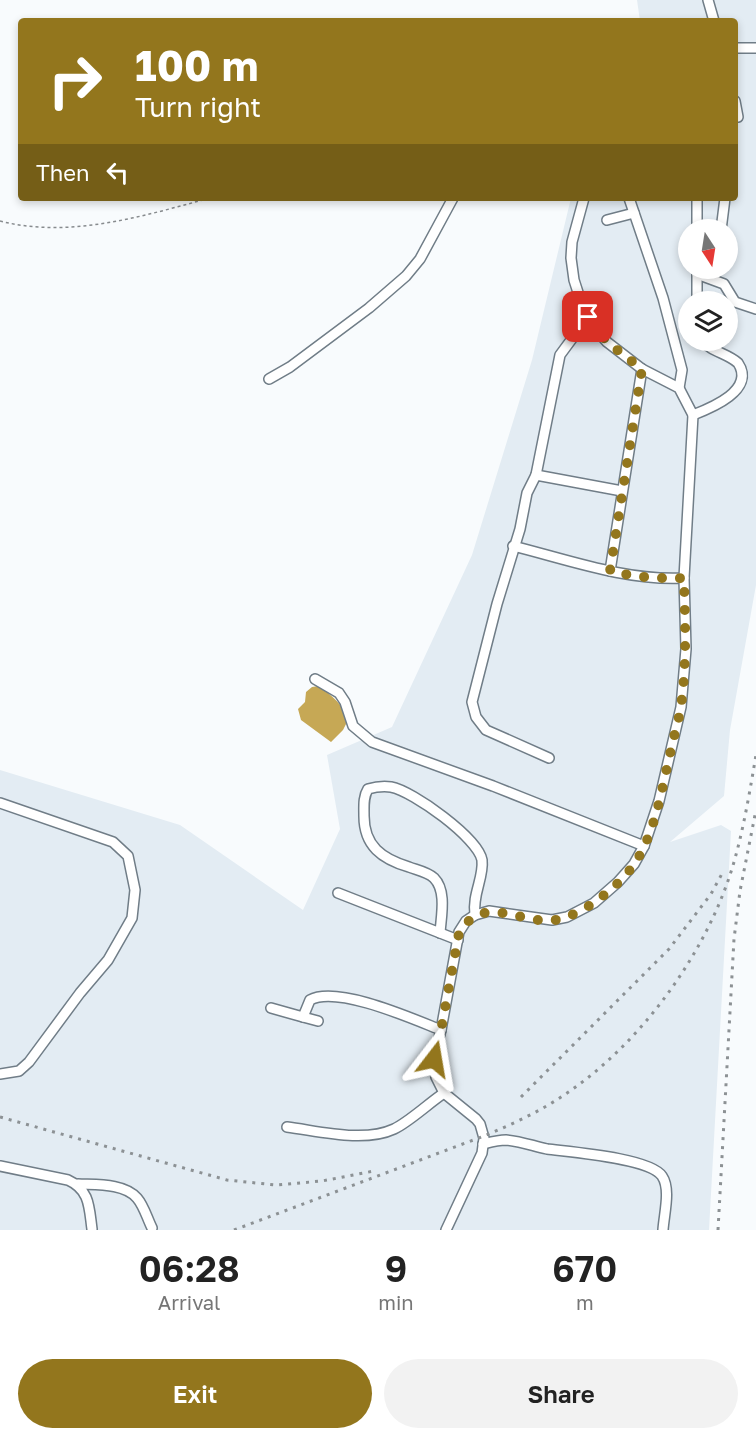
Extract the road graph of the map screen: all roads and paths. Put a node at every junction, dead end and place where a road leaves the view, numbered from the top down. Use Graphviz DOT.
graph roads {
  1 [pos="708,0"];
  2 [pos="713,18"];
  3 [pos="738,48"];
  4 [pos="756,48"];
  5 [pos="197,201"];
  6 [pos="451,201"];
  7 [pos="583,201"];
  8 [pos="630,201"];
  9 [pos="697,201"];
  10 [pos="725,201"];
  11 [pos="634,213"];
  12 [pos="607,219"];
  13 [pos="697,219"];
  14 [pos="722,219"];
  15 [pos="0,221"];
  16 [pos="713,280"];
  17 [pos="756,309"];
  18 [pos="588,317"];
  19 [pos="715,351"];
  20 [pos="642,369"];
  21 [pos="269,379"];
  22 [pos="679,388"];
  23 [pos="693,415"];
  24 [pos="536,475"];
  25 [pos="622,491"];
  26 [pos="513,546"];
  27 [pos="610,571"];
  28 [pos="684,578"];
  29 [pos="315,678"];
  30 [pos="549,758"];
  31 [pos="0,803"];
  32 [pos="644,846"];
  33 [pos="338,893"];
  34 [pos="475,915"];
  35 [pos="440,933"];
  36 [pos="458,940"];
  37 [pos="271,1008"];
  38 [pos="303,1017"];
  39 [pos="318,1021"];
  40 [pos="441,1030"];
  41 [pos="0,1074"];
  42 [pos="444,1093"];
  43 [pos="287,1127"];
  44 [pos="483,1144"];
  45 [pos="0,1166"];
  46 [pos="78,1184"];
  47 [pos="152,1228"];
  48 [pos="92,1229"];
  49 [pos="446,1230"];
  50 [pos="663,1230"];
  1 -- 2 [label="lane"];
  3 -- 4 [label="lane"];
  5 -- 15 [label="path"];
  6 -- 21 [label="lane"];
  7 -- 18 [label="lane"];
  8 -- 11 [label="lane"];
  9 -- 13 [label="lane"];
  10 -- 14 [label="lane"];
  11 -- 12 [label="lane"];
  11 -- 22 [label="lane"];
  16 -- 17 [label="lane"];
  18 -- 20 [label="lane"];
  18 -- 24 [label="lane"];
  19 -- 23 [label="lane"];
  20 -- 22 [label="lane"];
  20 -- 25 [label="lane"];
  22 -- 23 [label="lane"];
  23 -- 28 [label="lane"];
  24 -- 25 [label="lane"];
  24 -- 26 [label="lane"];
  25 -- 27 [label="lane"];
  26 -- 27 [label="lane"];
  26 -- 30 [label="lane"];
  27 -- 28 [label="lane"];
  28 -- 32 [label="lane"];
  29 -- 32 [label="lane"];
  31 -- 41 [label="lane"];
  32 -- 34 [label="lane"];
  33 -- 35 [label="lane"];
  34 -- 35 [label="lane"];
  34 -- 36 [label="lane"];
  35 -- 36 [label="lane"];
  36 -- 40 [label="lane"];
  37 -- 38 [label="lane"];
  38 -- 39 [label="lane"];
  38 -- 40 [label="lane"];
  40 -- 42 [label="lane"];
  42 -- 43 [label="lane"];
  42 -- 44 [label="lane"];
  44 -- 49 [label="lane"];
  44 -- 50 [label="lane"];
  45 -- 46 [label="lane"];
  46 -- 47 [label="lane"];
  46 -- 48 [label="lane"];
}
